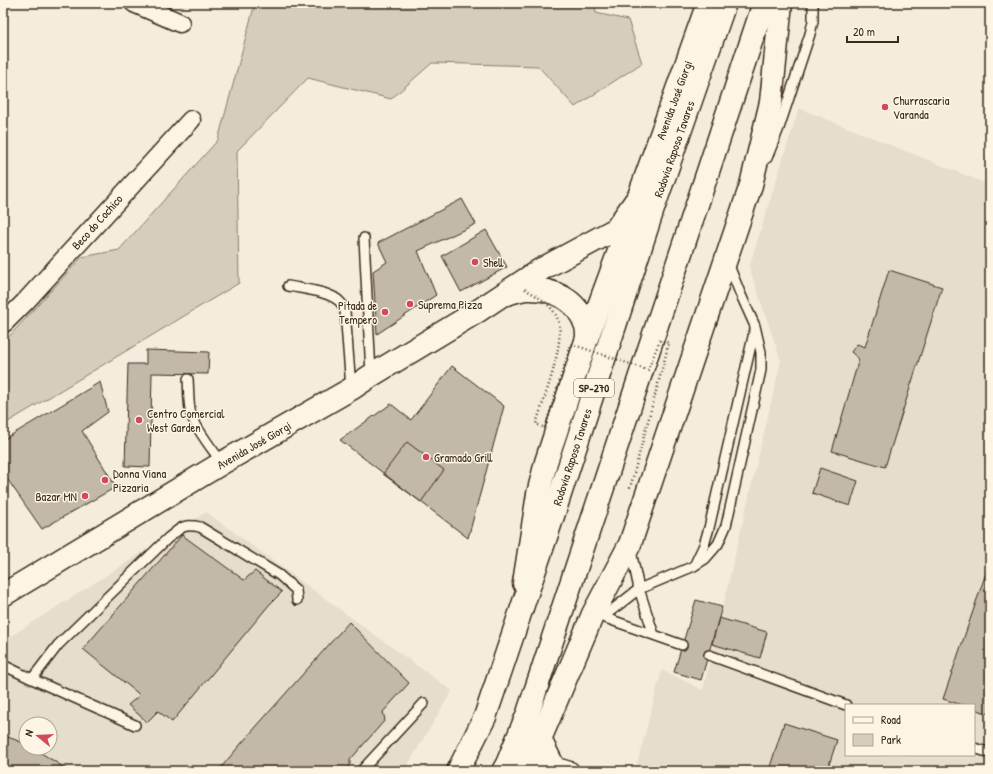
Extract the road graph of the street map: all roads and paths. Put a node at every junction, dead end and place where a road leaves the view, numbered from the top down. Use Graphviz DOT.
graph roads {
  1 [pos="134,3"];
  2 [pos="708,3"];
  3 [pos="725,3"];
  4 [pos="764,3"];
  5 [pos="781,3"];
  6 [pos="813,3"];
  7 [pos="180,23"];
  8 [pos="191,120"];
  9 [pos="751,185"];
  10 [pos="639,196"];
  11 [pos="364,238"];
  12 [pos="726,260"];
  13 [pos="288,286"];
  14 [pos="515,292"];
  15 [pos="3,323"];
  16 [pos="755,326"];
  17 [pos="588,338"];
  18 [pos="372,375"];
  19 [pos="188,379"];
  20 [pos="351,389"];
  21 [pos="222,462"];
  22 [pos="630,488"];
  23 [pos="630,544"];
  24 [pos="694,566"];
  25 [pos="639,589"];
  26 [pos="3,595"];
  27 [pos="297,600"];
  28 [pos="520,615"];
  29 [pos="598,615"];
  30 [pos="654,634"];
  31 [pos="682,645"];
  32 [pos="708,655"];
  33 [pos="3,665"];
  34 [pos="32,679"];
  35 [pos="424,704"];
  36 [pos="845,705"];
  37 [pos="135,725"];
  38 [pos="541,737"];
  39 [pos="975,748"];
  40 [pos="990,753"];
  41 [pos="563,769"];
  42 [pos="361,771"];
  43 [pos="458,771"];
  44 [pos="502,771"];
  45 [pos="525,771"];
  46 [pos="532,771"];
  1 -- 7 [label="street"];
  2 -- 10 [label="main road, Avenida José Giorgi"];
  3 -- 28 [label="main road, Rodovia Raposo Tavares / SP-270"];
  4 -- 44 [label="main road"];
  5 -- 9 [label="main road"];
  6 -- 9 [label="lane"];
  8 -- 15 [label="street, Beco do Cochico"];
  9 -- 12 [label="main road"];
  10 -- 14 [label="main road, Avenida José Giorgi"];
  10 -- 17 [label="main road, Avenida José Giorgi"];
  11 -- 18 [label="lane"];
  12 -- 16 [label="lane"];
  12 -- 23 [label="main road"];
  13 -- 20 [label="lane"];
  14 -- 17 [label="main road"];
  14 -- 18 [label="main road, Avenida José Giorgi"];
  14 -- 22 [label="path, bridge"];
  16 -- 24 [label="lane"];
  16 -- 24 [label="lane"];
  17 -- 28 [label="main road, Avenida José Giorgi"];
  18 -- 20 [label="main road, Avenida José Giorgi"];
  19 -- 21 [label="lane"];
  20 -- 21 [label="main road, Avenida José Giorgi"];
  21 -- 26 [label="main road, Avenida José Giorgi"];
  23 -- 25 [label="lane"];
  23 -- 29 [label="main road"];
  24 -- 25 [label="lane"];
  25 -- 29 [label="lane"];
  25 -- 30 [label="lane"];
  27 -- 34 [label="lane"];
  28 -- 43 [label="main road, Rodovia Raposo Tavares / SP-270"];
  29 -- 30 [label="lane"];
  29 -- 38 [label="main road"];
  30 -- 31 [label="lane"];
  32 -- 36 [label="lane"];
  33 -- 34 [label="lane"];
  34 -- 37 [label="lane"];
  35 -- 42 [label="lane"];
  38 -- 41 [label="street"];
  38 -- 45 [label="main road"];
  39 -- 40 [label="lane"];
  41 -- 46 [label="street"];
}
